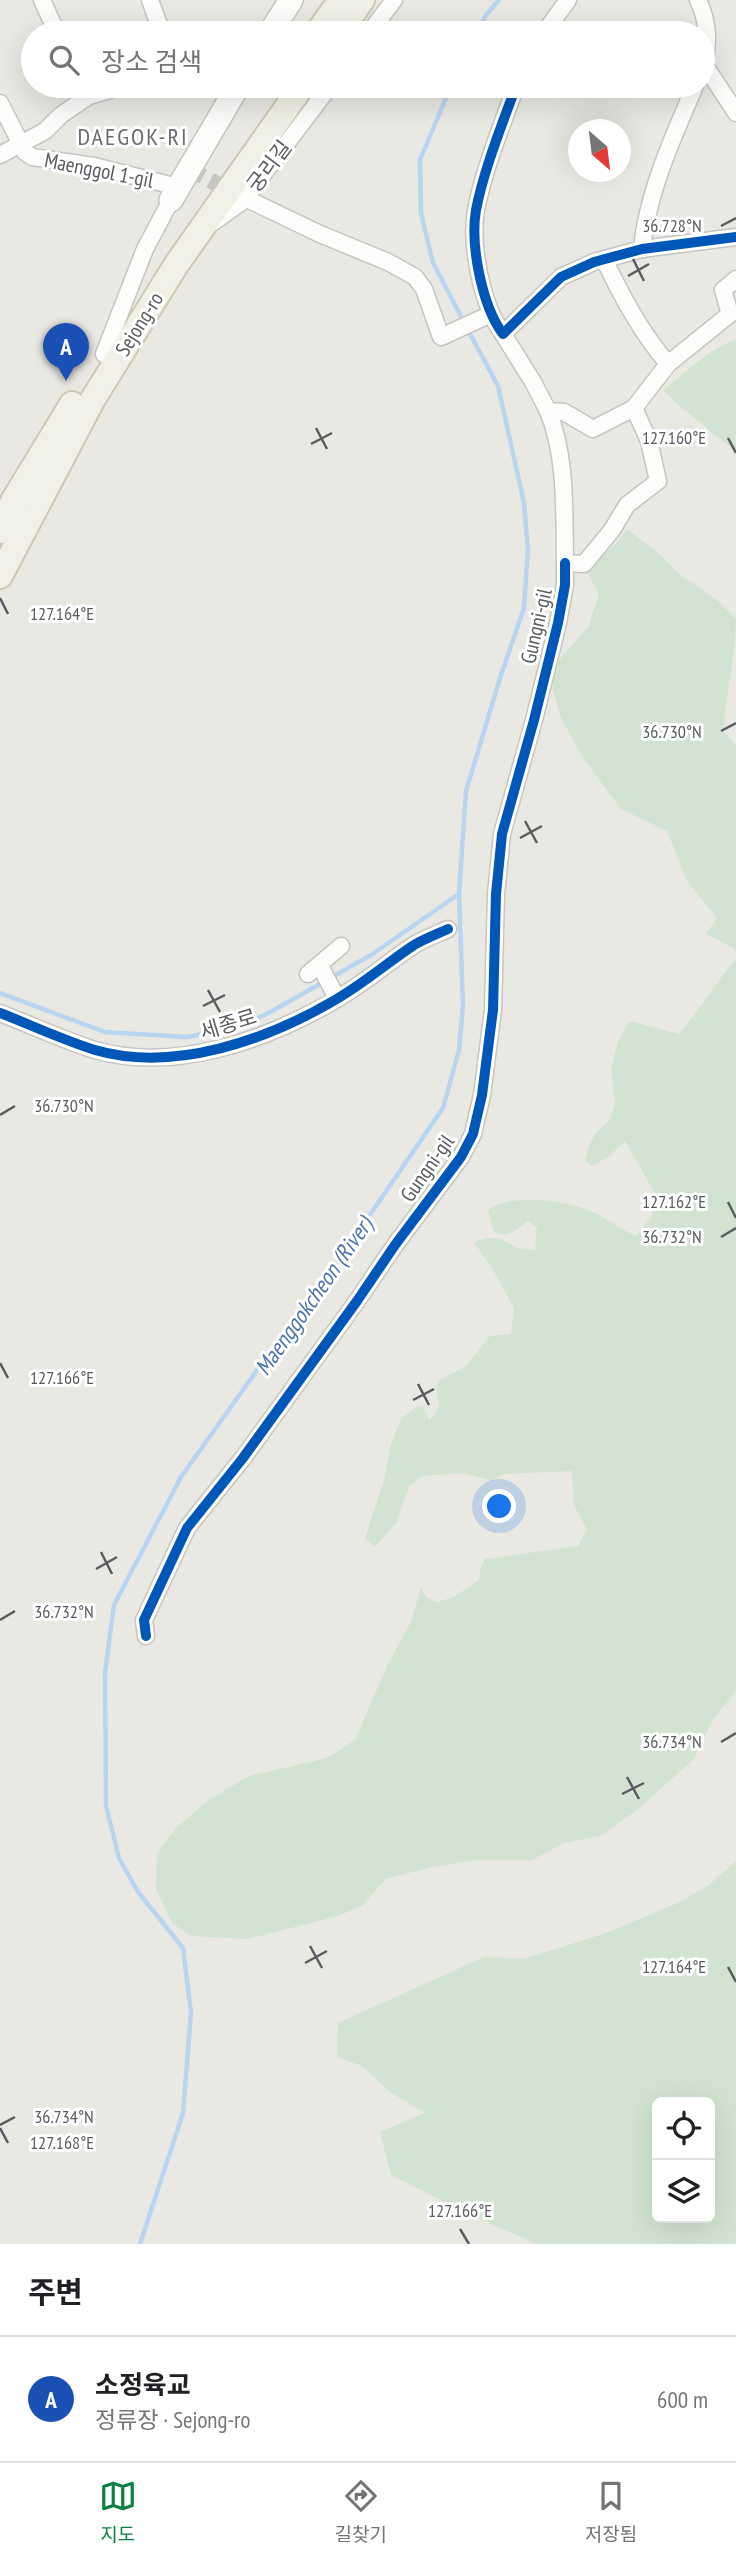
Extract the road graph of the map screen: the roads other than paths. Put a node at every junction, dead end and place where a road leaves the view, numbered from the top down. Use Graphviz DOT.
graph roads {
  1 [pos="42,0"];
  2 [pos="150,0"];
  3 [pos="291,0"];
  4 [pos="341,0"];
  5 [pos="362,0"];
  6 [pos="394,0"];
  7 [pos="568,0"];
  8 [pos="698,0"];
  9 [pos="52,21"];
  10 [pos="158,21"];
  11 [pos="278,21"];
  12 [pos="326,21"];
  13 [pos="347,21"];
  14 [pos="378,21"];
  15 [pos="553,21"];
  16 [pos="706,21"];
  17 [pos="715,83"];
  18 [pos="79,98"];
  19 [pos="227,98"];
  20 [pos="273,98"];
  21 [pos="293,98"];
  22 [pos="321,98"];
  23 [pos="512,98"];
  24 [pos="690,98"];
  25 [pos="0,103"];
  26 [pos="736,113"];
  27 [pos="20,144"];
  28 [pos="0,155"];
  29 [pos="174,194"];
  30 [pos="245,198"];
  31 [pos="196,235"];
  32 [pos="736,237"];
  33 [pos="642,249"];
  34 [pos="604,259"];
  35 [pos="736,279"];
  36 [pos="491,314"];
  37 [pos="503,334"];
  38 [pos="104,354"];
  39 [pos="668,363"];
  40 [pos="634,408"];
  41 [pos="548,411"];
  42 [pos="0,531"];
  43 [pos="565,563"];
  44 [pos="0,576"];
  45 [pos="448,929"];
  46 [pos="341,946"];
  47 [pos="337,998"];
  48 [pos="0,1013"];
  49 [pos="146,1636"];
  1 -- 9 [label="street"];
  2 -- 10 [label="street"];
  3 -- 11 [label="street"];
  4 -- 12 [label="main road"];
  5 -- 13 [label="main road"];
  6 -- 14 [label="street"];
  7 -- 15 [label="street"];
  8 -- 16 [label="street"];
  17 -- 26 [label="street"];
  18 -- 27 [label="street, Maenggol 1-gil"];
  19 -- 29 [label="street"];
  20 -- 38 [label="main road, Sejong-ro"];
  21 -- 31 [label="main road, Sejong-ro"];
  22 -- 30 [label="street, 궁리길"];
  23 -- 36 [label="street, Gungni-gil"];
  24 -- 33 [label="street"];
  25 -- 27 [label="street"];
  27 -- 28 [label="street"];
  27 -- 29 [label="street, Maenggol 1-gil"];
  29 -- 38 [label="street"];
  30 -- 31 [label="street, 궁리길"];
  30 -- 36 [label="street"];
  31 -- 44 [label="main road, Sejong-ro"];
  32 -- 33 [label="street"];
  33 -- 34 [label="street"];
  34 -- 37 [label="street"];
  34 -- 39 [label="street"];
  35 -- 39 [label="street"];
  36 -- 37 [label="street, Gungni-gil"];
  37 -- 41 [label="street, Gungni-gil"];
  38 -- 42 [label="main road, Sejong-ro"];
  39 -- 40 [label="street"];
  40 -- 41 [label="street"];
  40 -- 43 [label="street, Gungni-gil"];
  41 -- 43 [label="street, Gungni-gil"];
  43 -- 49 [label="street, Gungni-gil"];
  45 -- 47 [label="street, 세종로"];
  46 -- 47 [label="street"];
  47 -- 48 [label="street, 세종로"];
}
